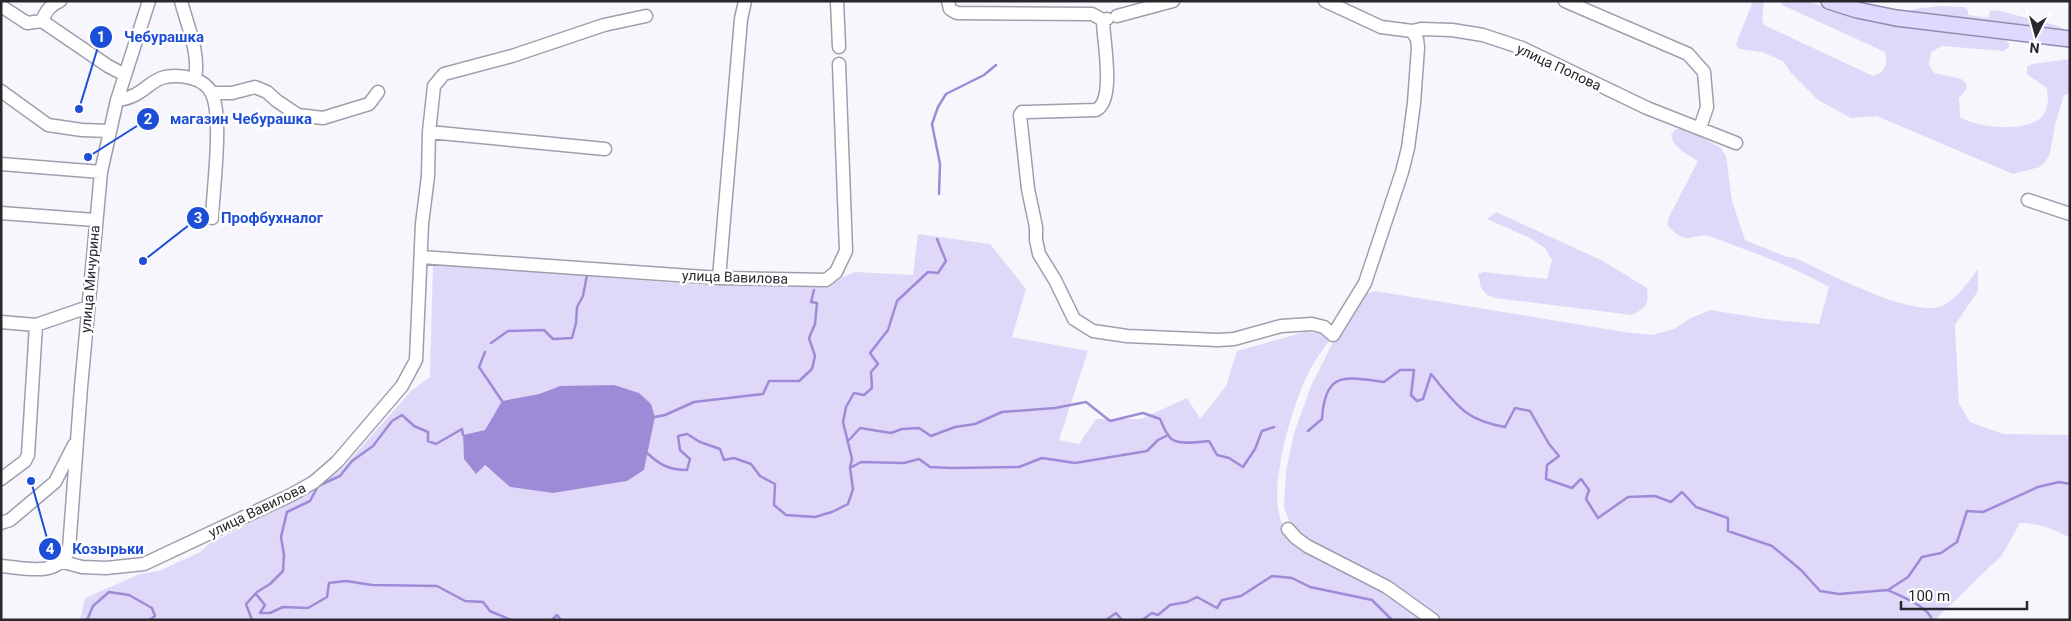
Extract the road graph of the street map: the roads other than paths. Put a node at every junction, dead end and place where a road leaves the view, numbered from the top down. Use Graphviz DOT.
graph roads {
  1 [pos="60,1"];
  2 [pos="149,1"];
  3 [pos="181,1"];
  4 [pos="745,1"];
  5 [pos="837,1"];
  6 [pos="948,1"];
  7 [pos="1173,1"];
  8 [pos="1325,1"];
  9 [pos="1565,1"];
  10 [pos="1829,1"];
  11 [pos="1,6"];
  12 [pos="646,16"];
  13 [pos="1109,18"];
  14 [pos="42,21"];
  15 [pos="1412,31"];
  16 [pos="2070,39"];
  17 [pos="838,47"];
  18 [pos="839,64"];
  19 [pos="125,75"];
  20 [pos="195,78"];
  21 [pos="1,91"];
  22 [pos="378,92"];
  23 [pos="212,94"];
  24 [pos="118,100"];
  25 [pos="1700,128"];
  26 [pos="110,131"];
  27 [pos="429,132"];
  28 [pos="1736,143"];
  29 [pos="605,149"];
  30 [pos="1,164"];
  31 [pos="101,172"];
  32 [pos="2028,200"];
  33 [pos="1,213"];
  34 [pos="2070,214"];
  35 [pos="212,218"];
  36 [pos="95,220"];
  37 [pos="421,257"];
  38 [pos="719,278"];
  39 [pos="88,307"];
  40 [pos="1,322"];
  41 [pos="36,325"];
  42 [pos="77,440"];
  43 [pos="1,479"];
  44 [pos="1,523"];
  45 [pos="1288,529"];
  46 [pos="63,562"];
  47 [pos="1,566"];
  48 [pos="1433,620"];
  1 -- 14 [label="street"];
  2 -- 19 [label="street, улица Мичурина"];
  3 -- 20 [label="street"];
  4 -- 38 [label="street"];
  5 -- 17 [label="street"];
  6 -- 13 [label="street"];
  7 -- 13 [label="street"];
  8 -- 15 [label="street, улица Попова"];
  9 -- 25 [label="street"];
  10 -- 16 [label="main road"];
  11 -- 14 [label="street"];
  12 -- 27 [label="street, улица Вавилова"];
  13 -- 15 [label="street"];
  14 -- 19 [label="street"];
  15 -- 25 [label="street, улица Попова"];
  18 -- 38 [label="street, улица Вавилова"];
  19 -- 24 [label="street, улица Мичурина"];
  20 -- 23 [label="street"];
  20 -- 24 [label="street"];
  21 -- 26 [label="street"];
  22 -- 23 [label="street"];
  23 -- 35 [label="street"];
  24 -- 26 [label="street, улица Мичурина"];
  25 -- 28 [label="street, улица Попова"];
  26 -- 31 [label="street, улица Мичурина"];
  27 -- 29 [label="street"];
  27 -- 37 [label="street, улица Вавилова"];
  30 -- 31 [label="street"];
  31 -- 36 [label="street, улица Мичурина"];
  32 -- 34 [label="street"];
  33 -- 36 [label="street"];
  36 -- 39 [label="street, улица Мичурина"];
  37 -- 38 [label="street, улица Вавилова"];
  37 -- 46 [label="street, улица Вавилова"];
  39 -- 41 [label="street"];
  39 -- 42 [label="street, улица Мичурина"];
  40 -- 41 [label="street"];
  41 -- 43 [label="street"];
  42 -- 44 [label="street"];
  42 -- 46 [label="street, улица Мичурина"];
  45 -- 48 [label="street"];
  46 -- 47 [label="street"];
}
